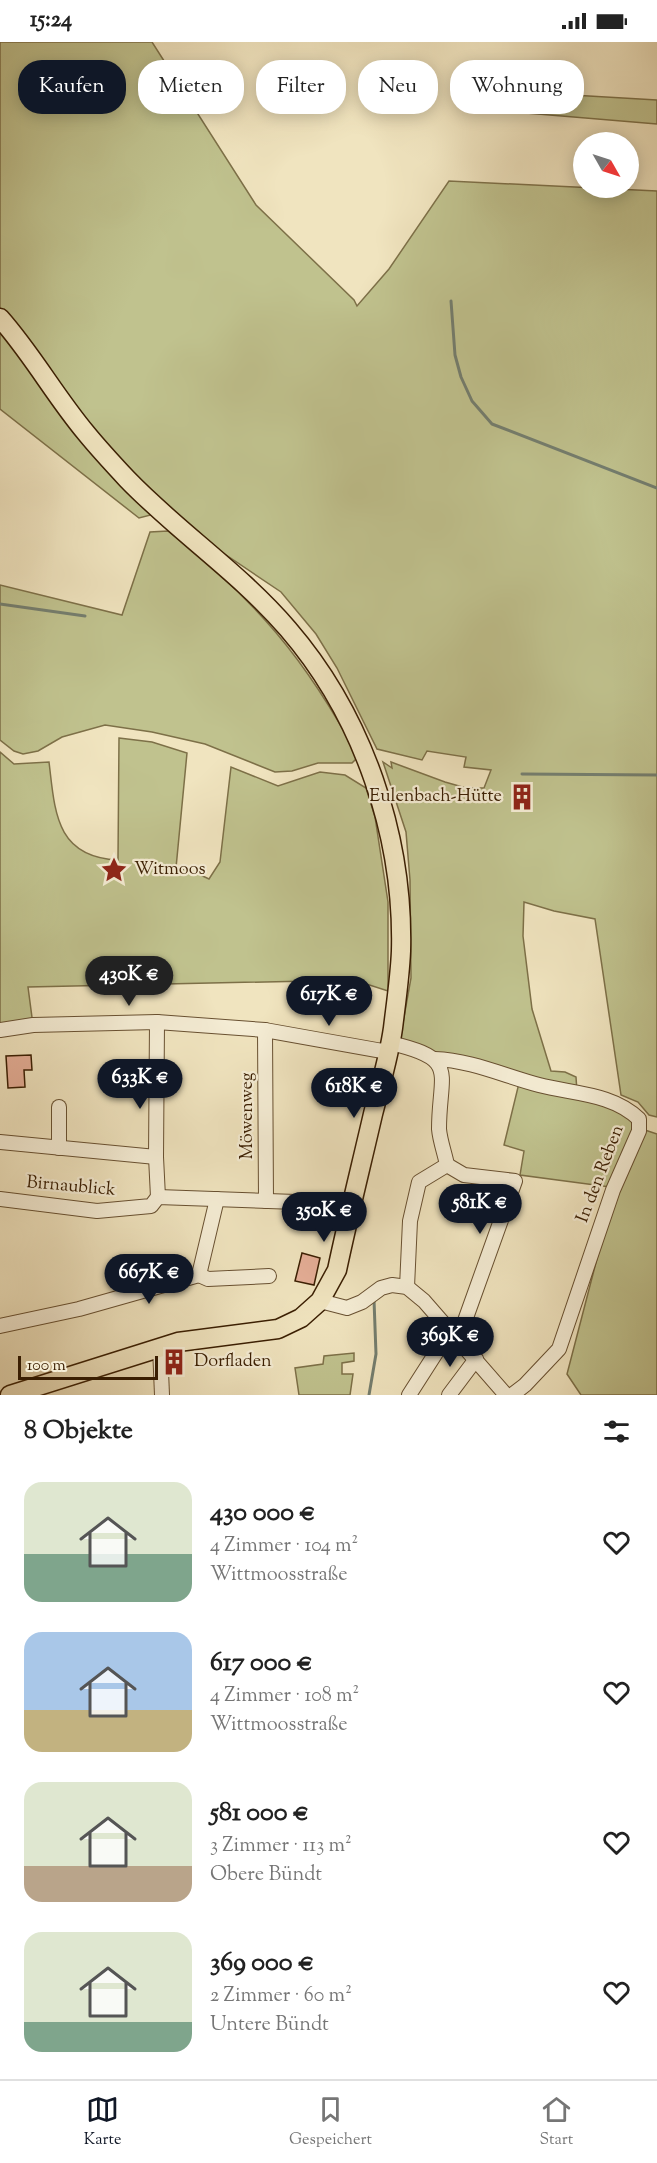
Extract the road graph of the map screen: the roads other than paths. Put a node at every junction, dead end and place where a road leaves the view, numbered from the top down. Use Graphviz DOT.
graph roads {
  1 [pos="0,318"];
  2 [pos="157,1022"];
  3 [pos="0,1030"];
  4 [pos="265,1030"];
  5 [pos="390,1041"];
  6 [pos="435,1059"];
  7 [pos="60,1107"];
  8 [pos="0,1142"];
  9 [pos="59,1148"];
  10 [pos="156,1157"];
  11 [pos="447,1166"];
  12 [pos="158,1197"];
  13 [pos="217,1199"];
  14 [pos="0,1200"];
  15 [pos="266,1201"];
  16 [pos="351,1204"];
  17 [pos="199,1275"];
  18 [pos="269,1276"];
  19 [pos="406,1287"];
  20 [pos="320,1301"];
  21 [pos="0,1326"];
  22 [pos="453,1334"];
  23 [pos="160,1347"];
  24 [pos="476,1359"];
  25 [pos="10,1395"];
  26 [pos="162,1395"];
  27 [pos="410,1395"];
  28 [pos="449,1395"];
  29 [pos="506,1395"];
  30 [pos="512,1395"];
  1 -- 5 [label="main road"];
  2 -- 3 [label="street"];
  2 -- 4 [label="street"];
  2 -- 10 [label="street"];
  4 -- 5 [label="street"];
  4 -- 15 [label="street, Möwenweg"];
  5 -- 6 [label="street"];
  5 -- 16 [label="main road"];
  6 -- 11 [label="street"];
  6 -- 30 [label="street, In den Reben"];
  7 -- 9 [label="street"];
  8 -- 9 [label="street"];
  9 -- 10 [label="street"];
  10 -- 12 [label="street"];
  11 -- 19 [label="street"];
  11 -- 22 [label="street"];
  12 -- 13 [label="street, Birnaublick"];
  12 -- 14 [label="street, Birnaublick"];
  13 -- 15 [label="street, Birnaublick"];
  13 -- 17 [label="street"];
  15 -- 16 [label="street, Birnaublick"];
  16 -- 20 [label="main road"];
  17 -- 18 [label="street"];
  17 -- 21 [label="street"];
  19 -- 20 [label="street"];
  19 -- 22 [label="street"];
  20 -- 23 [label="main road"];
  22 -- 24 [label="street"];
  22 -- 27 [label="street"];
  23 -- 25 [label="main road"];
  23 -- 26 [label="street"];
  24 -- 28 [label="street"];
  24 -- 29 [label="street"];
}
